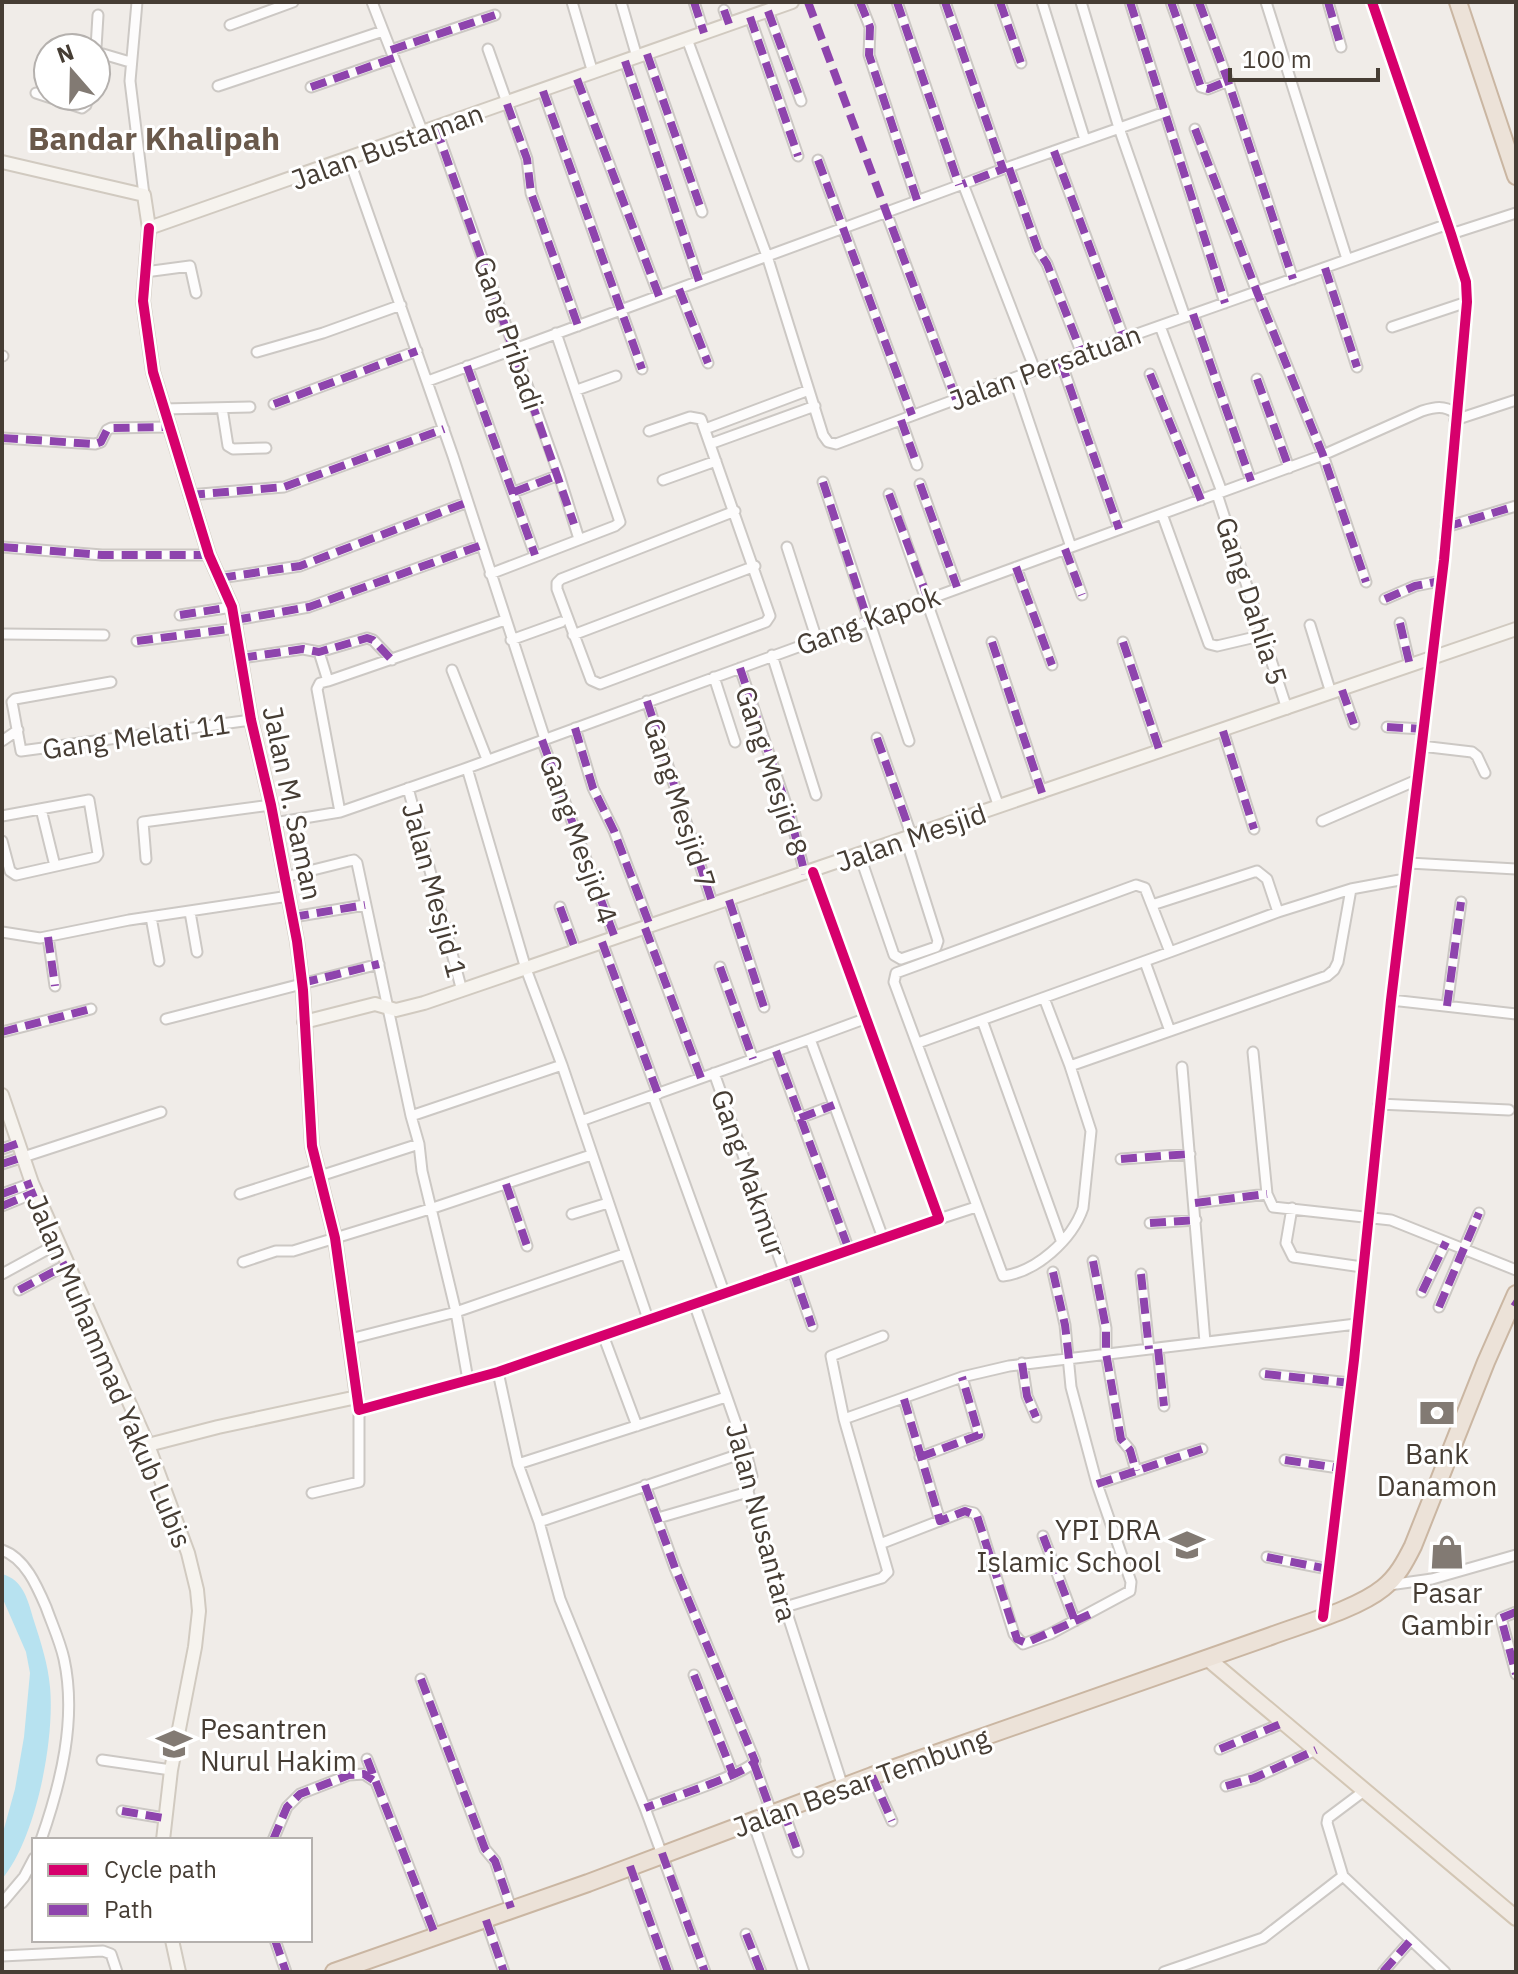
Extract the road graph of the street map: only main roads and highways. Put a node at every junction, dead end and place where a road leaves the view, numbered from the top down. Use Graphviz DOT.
graph roads {
  1 [pos="1458,2"];
  2 [pos="1516,176"];
  3 [pos="1515,1299"];
  4 [pos="1207,1658"];
  5 [pos="1516,1918"];
  6 [pos="334,1972"];
  1 -- 2 [label="highway"];
  3 -- 4 [label="highway, Jalan Besar Tembung"];
  4 -- 5 [label="main road"];
  4 -- 6 [label="highway, Jalan Besar Tembung"];
}
